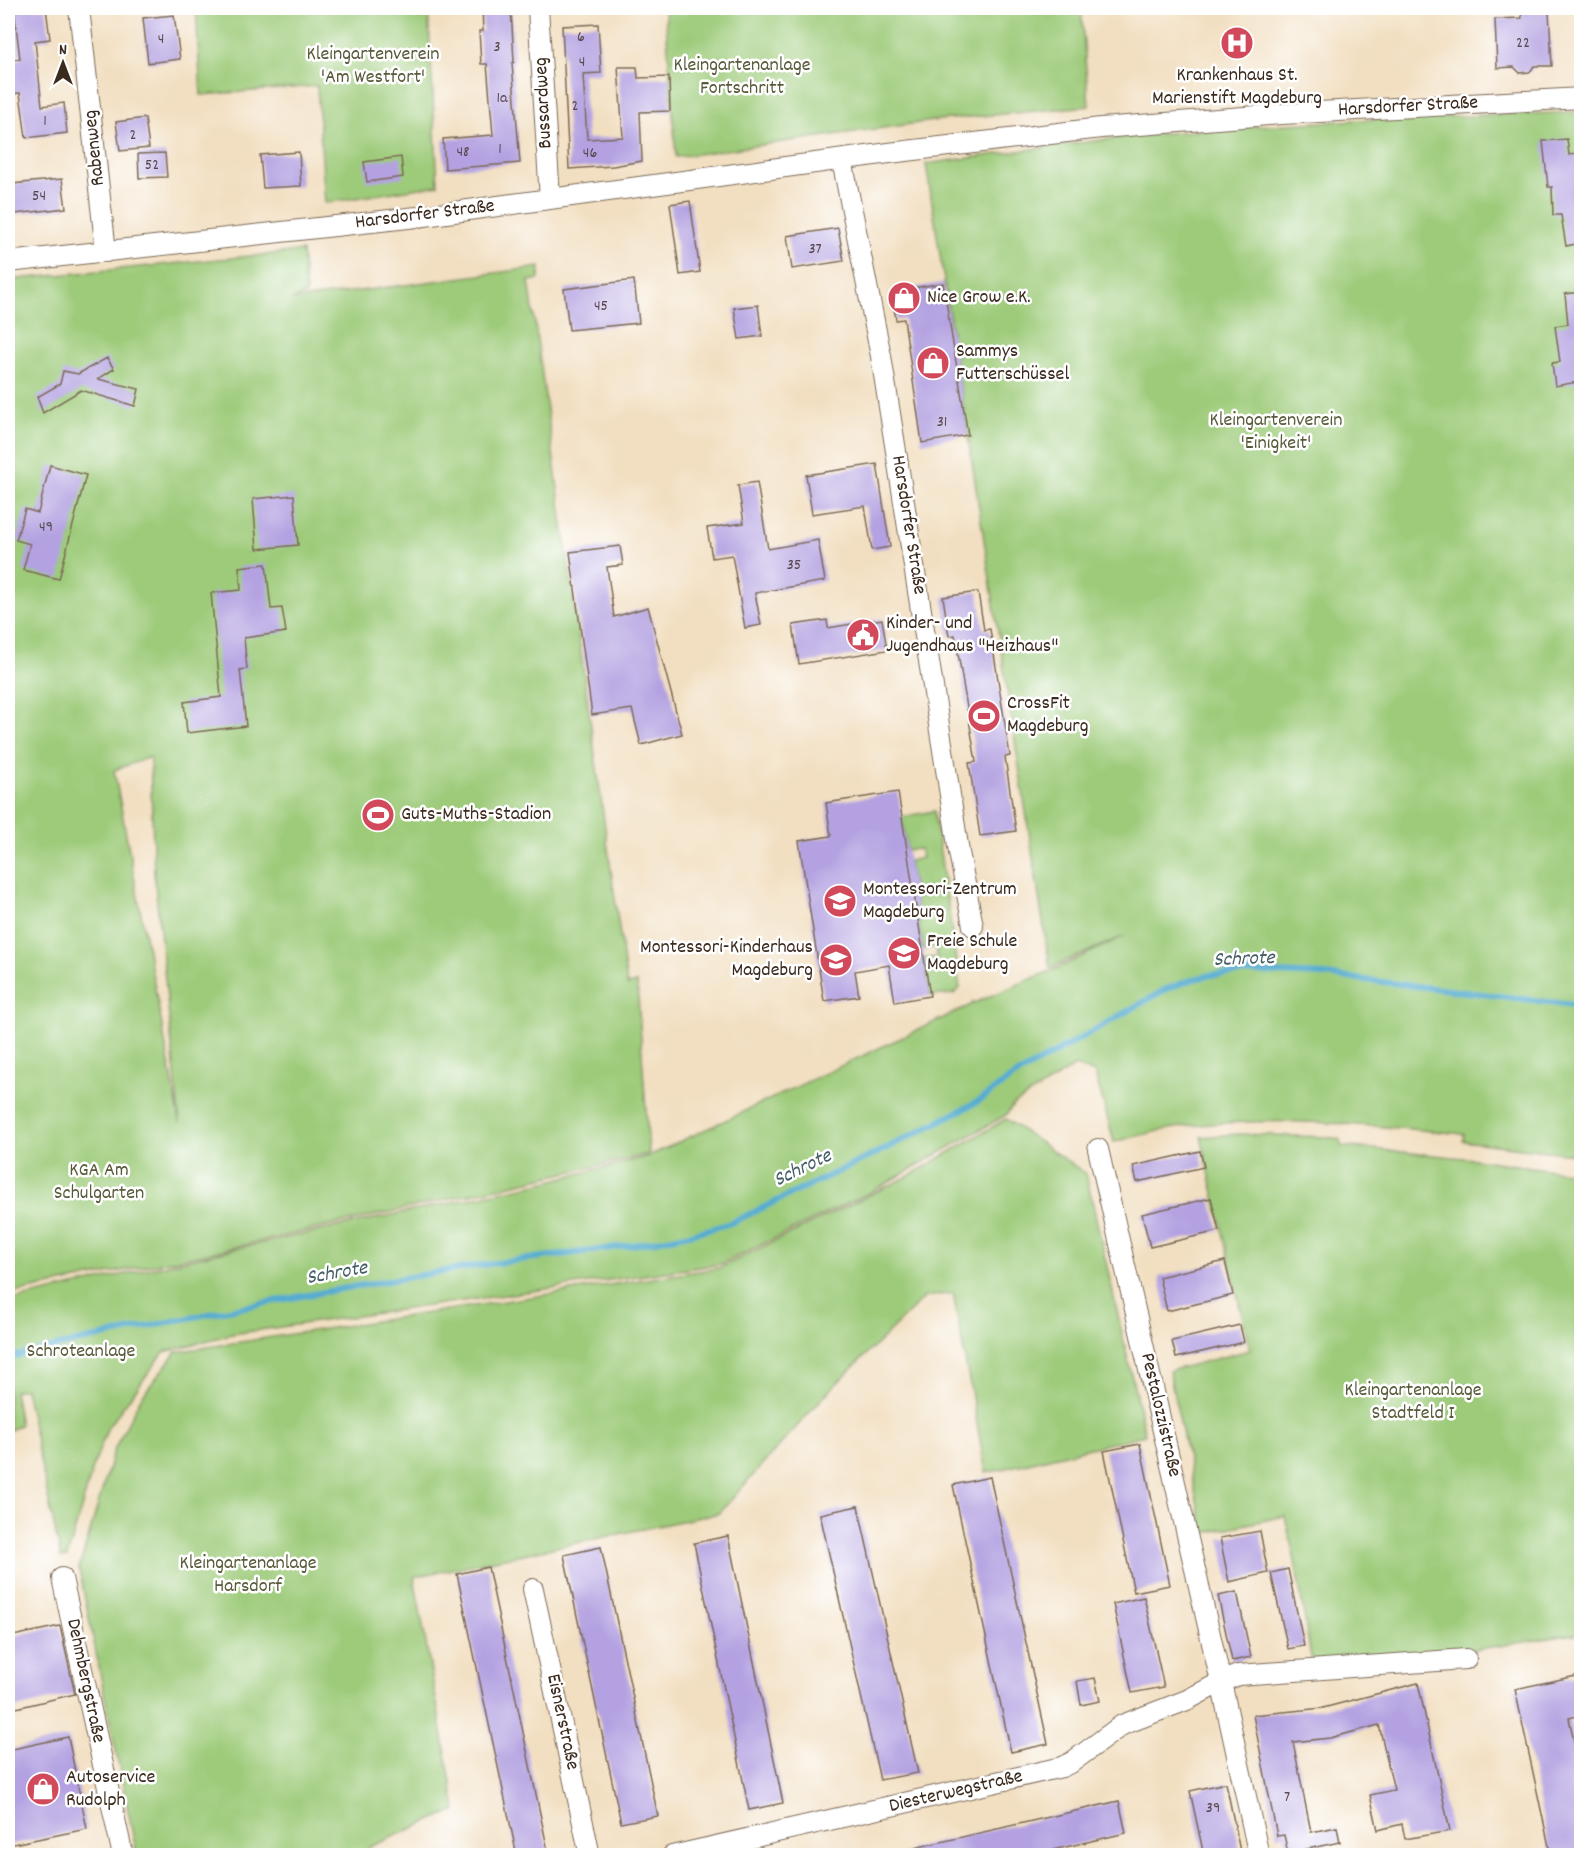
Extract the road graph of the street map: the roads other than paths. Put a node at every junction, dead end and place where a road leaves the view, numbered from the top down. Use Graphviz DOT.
graph roads {
  1 [pos="79,8"];
  2 [pos="538,8"];
  3 [pos="1581,98"];
  4 [pos="842,160"];
  5 [pos="550,199"];
  6 [pos="106,252"];
  7 [pos="8,262"];
  8 [pos="973,926"];
  9 [pos="1098,1149"];
  10 [pos="62,1578"];
  11 [pos="533,1589"];
  12 [pos="1466,1659"];
  13 [pos="1221,1682"];
  14 [pos="123,1856"];
  15 [pos="590,1856"];
  16 [pos="672,1856"];
  17 [pos="1259,1856"];
  1 -- 6 [label="street, Rabenweg"];
  2 -- 5 [label="street, Bussardweg"];
  3 -- 4 [label="street, Harsdorfer Straße"];
  4 -- 5 [label="street, Harsdorfer Straße"];
  4 -- 8 [label="street, Harsdorfer Straße"];
  5 -- 6 [label="street, Harsdorfer Straße"];
  6 -- 7 [label="street, Harsdorfer Straße"];
  9 -- 13 [label="street, Pestalozzistraße"];
  10 -- 14 [label="street, Dehmbergstraße"];
  11 -- 15 [label="street, Eisnerstraße"];
  12 -- 13 [label="street"];
  13 -- 16 [label="street, Diesterwegstraße"];
  13 -- 17 [label="street, Pestalozzistraße"];
}
